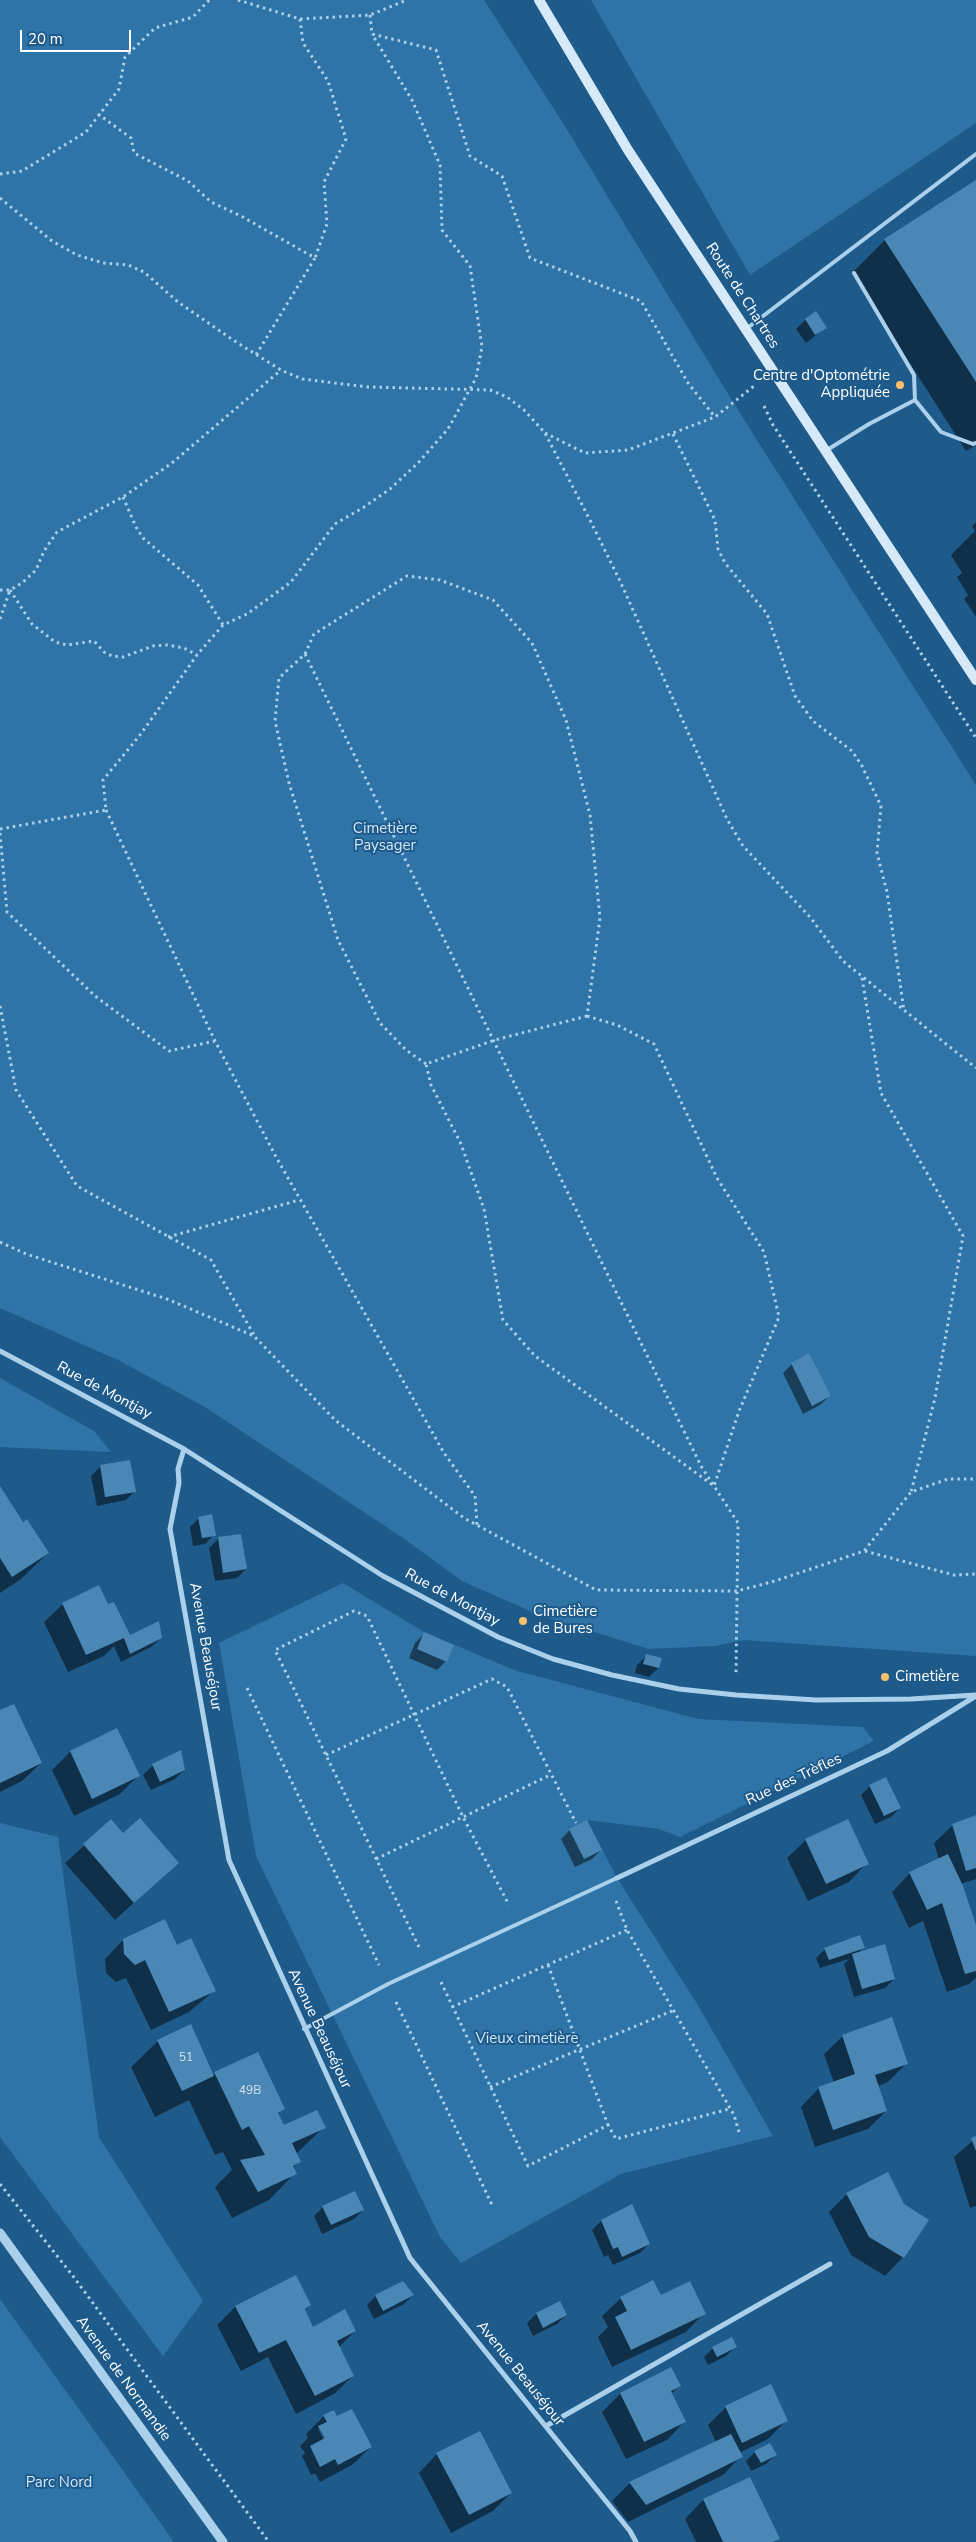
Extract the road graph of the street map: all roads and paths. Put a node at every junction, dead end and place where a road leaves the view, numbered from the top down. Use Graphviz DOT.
graph roads {
  1 [pos="208,0"];
  2 [pos="238,0"];
  3 [pos="407,0"];
  4 [pos="539,0"];
  5 [pos="370,15"];
  6 [pos="300,19"];
  7 [pos="372,34"];
  8 [pos="98,114"];
  9 [pos="976,154"];
  10 [pos="0,174"];
  11 [pos="0,198"];
  12 [pos="315,258"];
  13 [pos="854,273"];
  14 [pos="746,329"];
  15 [pos="256,354"];
  16 [pos="281,370"];
  17 [pos="755,386"];
  18 [pos="468,389"];
  19 [pos="915,400"];
  20 [pos="715,417"];
  21 [pos="545,433"];
  22 [pos="673,434"];
  23 [pos="976,443"];
  24 [pos="825,452"];
  25 [pos="124,496"];
  26 [pos="0,590"];
  27 [pos="10,590"];
  28 [pos="0,619"];
  29 [pos="223,625"];
  30 [pos="305,654"];
  31 [pos="197,656"];
  32 [pos="976,680"];
  33 [pos="106,810"];
  34 [pos="0,831"];
  35 [pos="862,977"];
  36 [pos="0,1006"];
  37 [pos="904,1012"];
  38 [pos="588,1016"];
  39 [pos="495,1040"];
  40 [pos="215,1041"];
  41 [pos="426,1064"];
  42 [pos="976,1068"];
  43 [pos="299,1200"];
  44 [pos="168,1236"];
  45 [pos="0,1242"];
  46 [pos="254,1336"];
  47 [pos="0,1351"];
  48 [pos="184,1449"];
  49 [pos="976,1479"];
  50 [pos="714,1486"];
  51 [pos="911,1492"];
  52 [pos="477,1525"];
  53 [pos="864,1551"];
  54 [pos="976,1574"];
  55 [pos="737,1591"];
  56 [pos="246,1688"];
  57 [pos="736,1695"];
  58 [pos="976,1696"];
  59 [pos="415,1714"];
  60 [pos="326,1755"];
  61 [pos="550,1775"];
  62 [pos="463,1817"];
  63 [pos="576,1824"];
  64 [pos="376,1859"];
  65 [pos="617,1878"];
  66 [pos="608,1882"];
  67 [pos="519,1924"];
  68 [pos="627,1930"];
  69 [pos="430,1965"];
  70 [pos="548,1965"];
  71 [pos="388,1984"];
  72 [pos="452,2007"];
  73 [pos="672,2011"];
  74 [pos="304,2029"];
  75 [pos="580,2050"];
  76 [pos="490,2087"];
  77 [pos="729,2109"];
  78 [pos="608,2125"];
  79 [pos="739,2132"];
  80 [pos="0,2184"];
  81 [pos="493,2206"];
  82 [pos="0,2233"];
  83 [pos="830,2264"];
  84 [pos="546,2426"];
  85 [pos="223,2542"];
  86 [pos="269,2542"];
  87 [pos="636,2542"];
  1 -- 8 [label="path"];
  2 -- 6 [label="path"];
  3 -- 5 [label="path"];
  4 -- 14 [label="main road, Route de Chartres"];
  5 -- 6 [label="path"];
  5 -- 7 [label="path"];
  6 -- 12 [label="path"];
  7 -- 18 [label="path"];
  7 -- 20 [label="path"];
  8 -- 10 [label="path"];
  8 -- 12 [label="path"];
  9 -- 14 [label="lane"];
  11 -- 15 [label="path"];
  12 -- 15 [label="path"];
  13 -- 19 [label="lane"];
  14 -- 24 [label="main road, Route de Chartres"];
  15 -- 16 [label="path"];
  16 -- 18 [label="path"];
  16 -- 25 [label="path"];
  17 -- 20 [label="path"];
  18 -- 21 [label="path"];
  18 -- 29 [label="path"];
  19 -- 23 [label="lane"];
  19 -- 24 [label="lane"];
  20 -- 22 [label="path"];
  21 -- 22 [label="path"];
  21 -- 35 [label="path"];
  22 -- 37 [label="path"];
  24 -- 32 [label="main road, Route de Chartres"];
  25 -- 27 [label="path"];
  25 -- 29 [label="path"];
  26 -- 27 [label="path"];
  27 -- 28 [label="path"];
  27 -- 31 [label="path"];
  29 -- 31 [label="path"];
  30 -- 38 [label="path"];
  30 -- 39 [label="path"];
  30 -- 41 [label="path"];
  31 -- 33 [label="path"];
  33 -- 34 [label="path"];
  33 -- 40 [label="path"];
  34 -- 40 [label="path"];
  35 -- 37 [label="path"];
  35 -- 51 [label="path"];
  36 -- 44 [label="path"];
  37 -- 42 [label="path"];
  38 -- 39 [label="path"];
  38 -- 50 [label="path"];
  39 -- 41 [label="path"];
  39 -- 50 [label="path"];
  40 -- 43 [label="path"];
  41 -- 50 [label="path"];
  43 -- 44 [label="path"];
  43 -- 52 [label="path"];
  44 -- 46 [label="path"];
  45 -- 46 [label="path"];
  46 -- 52 [label="path"];
  47 -- 48 [label="street, Rue de Montjay"];
  48 -- 57 [label="street, Rue de Montjay"];
  48 -- 74 [label="street, Avenue Beauséjour"];
  49 -- 51 [label="path"];
  50 -- 55 [label="path"];
  51 -- 53 [label="path"];
  52 -- 55 [label="path"];
  53 -- 54 [label="path"];
  53 -- 55 [label="path"];
  55 -- 57 [label="path"];
  56 -- 71 [label="path"];
  57 -- 58 [label="street, Rue de Montjay"];
  58 -- 65 [label="street, Rue des Trèfles"];
  59 -- 60 [label="path"];
  59 -- 60 [label="path"];
  59 -- 61 [label="path"];
  59 -- 62 [label="path"];
  60 -- 64 [label="path"];
  61 -- 62 [label="path"];
  61 -- 63 [label="path"];
  62 -- 64 [label="path"];
  62 -- 67 [label="path"];
  64 -- 69 [label="path"];
  65 -- 66 [label="lane"];
  66 -- 67 [label="lane"];
  66 -- 68 [label="path"];
  67 -- 69 [label="lane"];
  68 -- 70 [label="path"];
  68 -- 73 [label="path"];
  69 -- 71 [label="lane"];
  69 -- 72 [label="path"];
  70 -- 72 [label="path"];
  70 -- 75 [label="path"];
  71 -- 74 [label="lane"];
  71 -- 81 [label="path"];
  72 -- 76 [label="path"];
  73 -- 75 [label="path"];
  73 -- 77 [label="path"];
  74 -- 84 [label="street, Avenue Beauséjour"];
  75 -- 76 [label="path"];
  75 -- 78 [label="path"];
  76 -- 78 [label="path"];
  77 -- 78 [label="path"];
  77 -- 79 [label="path"];
  80 -- 86 [label="path"];
  82 -- 85 [label="street, Avenue de Normandie"];
  83 -- 84 [label="street"];
  84 -- 87 [label="street, Avenue Beauséjour"];
}
